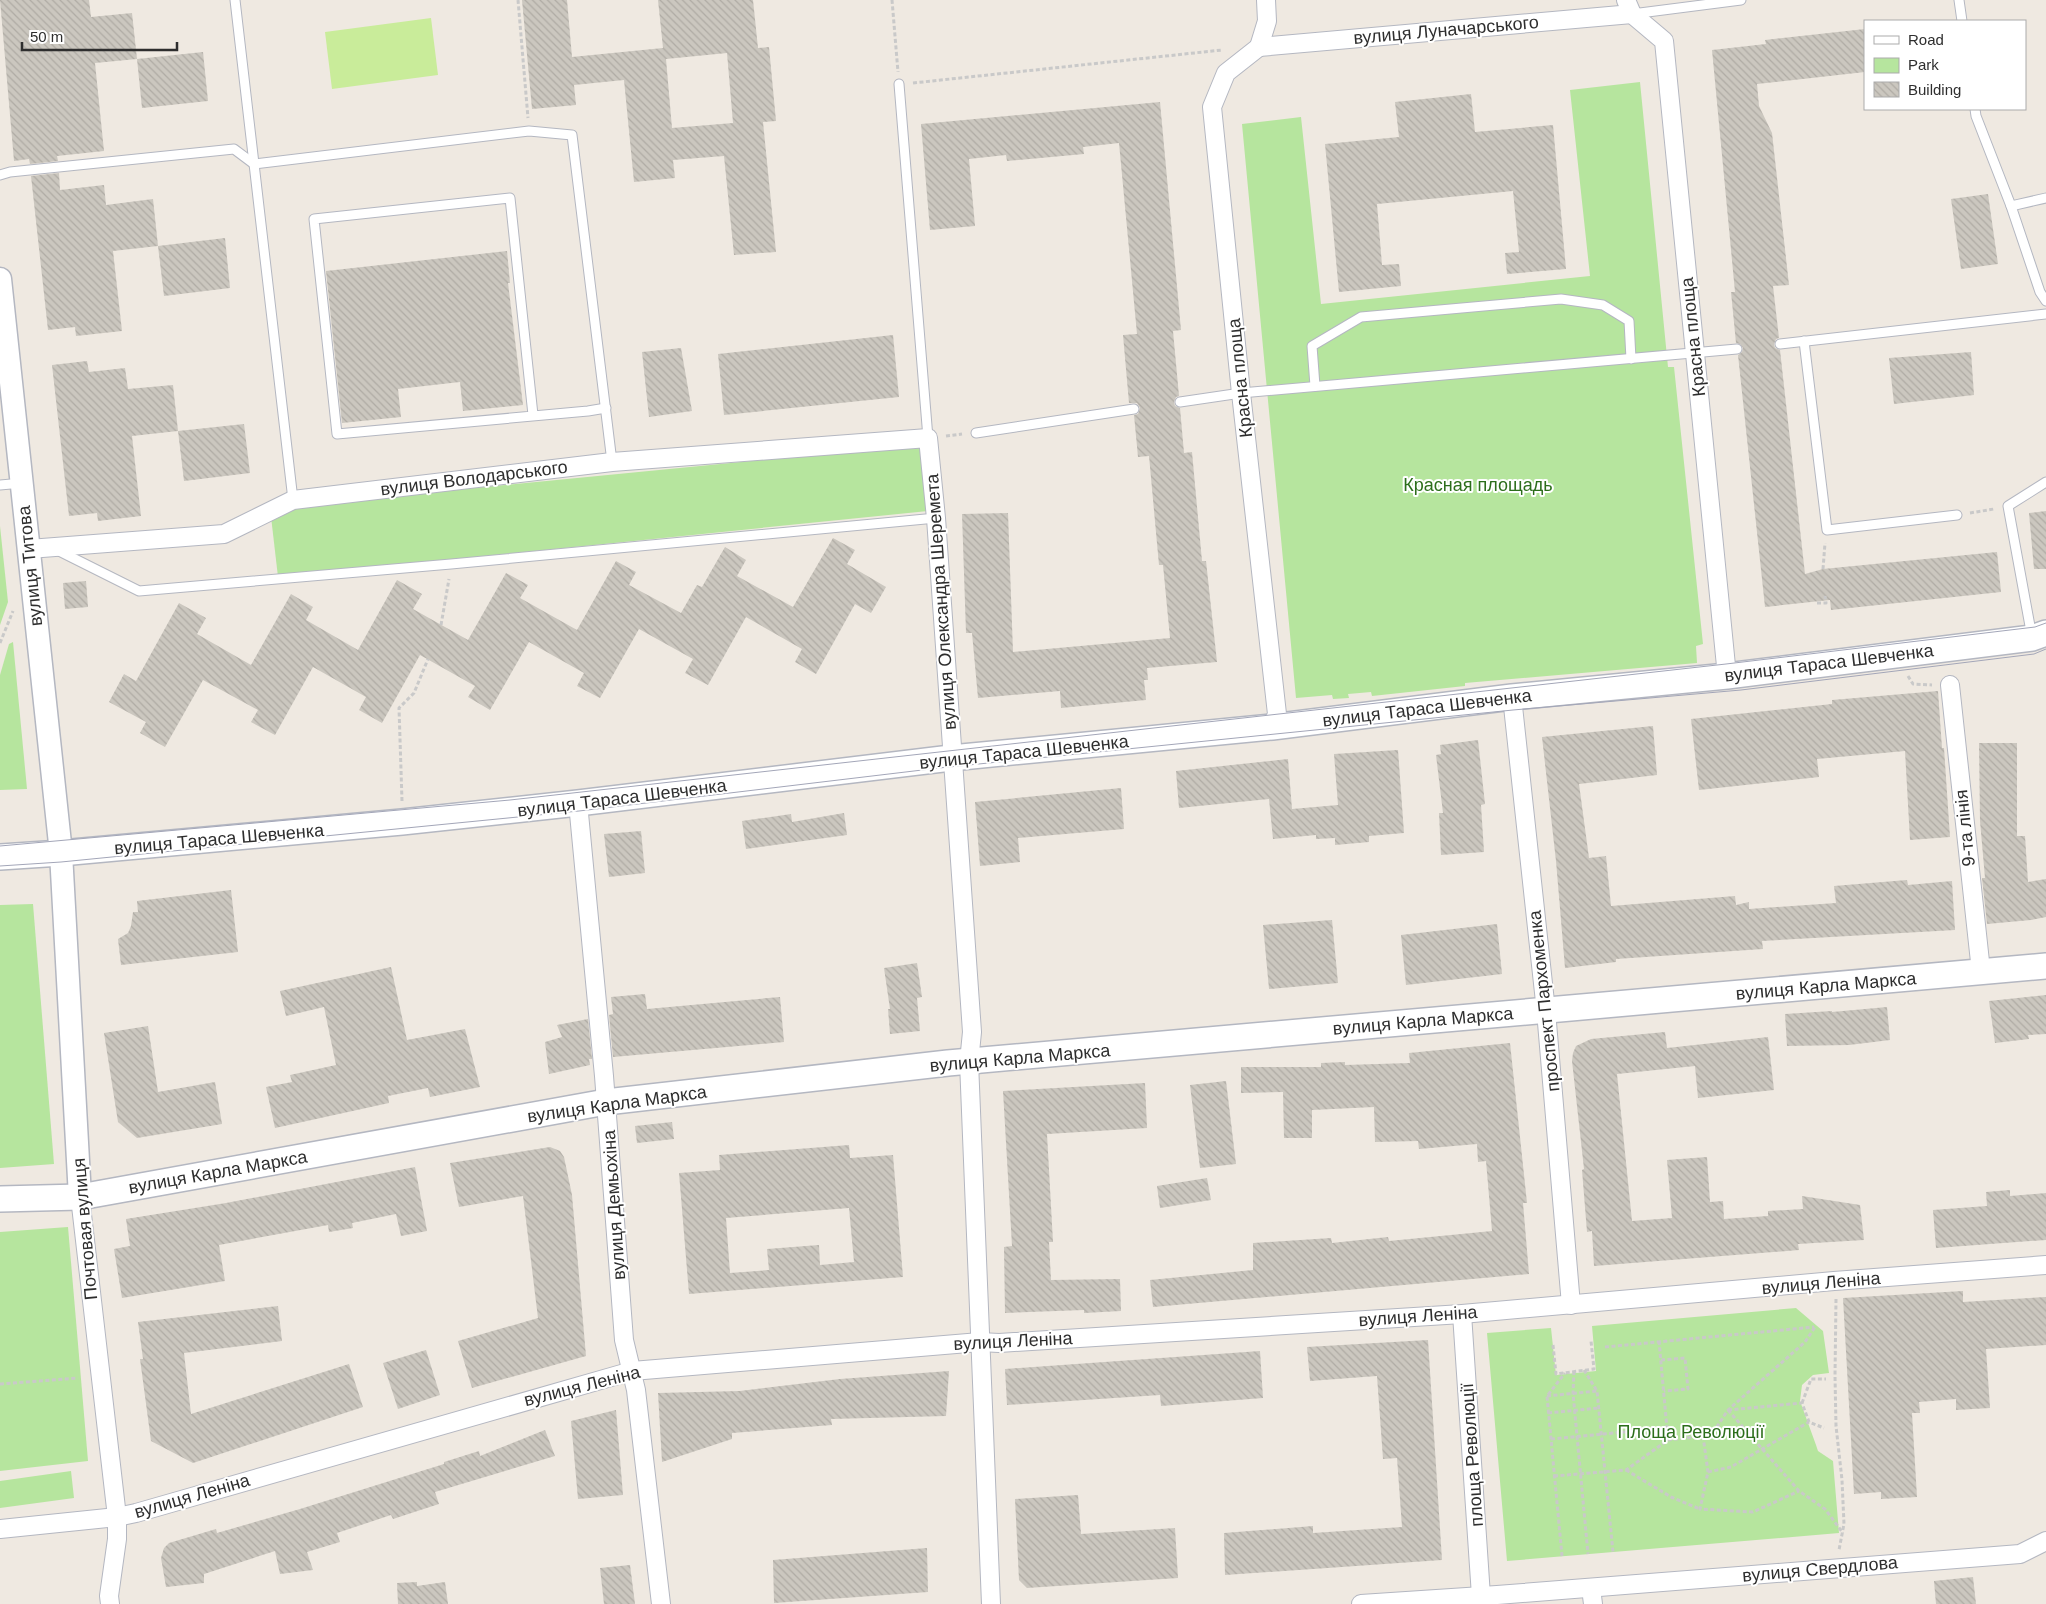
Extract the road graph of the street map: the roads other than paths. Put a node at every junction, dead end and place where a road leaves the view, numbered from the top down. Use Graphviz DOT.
graph roads {
  1 [pos="235,0"];
  2 [pos="1266,0"];
  3 [pos="1741,0"];
  4 [pos="1959,0"];
  5 [pos="1629,7"];
  6 [pos="1962,20"];
  7 [pos="1259,47"];
  8 [pos="900,84"];
  9 [pos="1975,110"];
  10 [pos="254,164"];
  11 [pos="0,175"];
  12 [pos="2046,198"];
  13 [pos="2011,206"];
  14 [pos="0,279"];
  15 [pos="2043,289"];
  16 [pos="2046,301"];
  17 [pos="2046,314"];
  18 [pos="1804,341"];
  19 [pos="1780,344"];
  20 [pos="1737,349"];
  21 [pos="1694,353"];
  22 [pos="1631,359"];
  23 [pos="1315,386"];
  24 [pos="1241,392"];
  25 [pos="1180,402"];
  26 [pos="606,408"];
  27 [pos="1134,409"];
  28 [pos="534,416"];
  29 [pos="976,433"];
  30 [pos="928,438"];
  31 [pos="612,462"];
  32 [pos="2046,482"];
  33 [pos="11,484"];
  34 [pos="293,500"];
  35 [pos="1957,515"];
  36 [pos="936,518"];
  37 [pos="39,548"];
  38 [pos="2039,635"];
  39 [pos="1727,676"];
  40 [pos="1950,685"];
  41 [pos="1512,697"];
  42 [pos="1272,727"];
  43 [pos="952,758"];
  44 [pos="578,804"];
  45 [pos="60,853"];
  46 [pos="0,857"];
  47 [pos="2046,966"];
  48 [pos="1981,972"];
  49 [pos="1546,1011"];
  50 [pos="969,1062"];
  51 [pos="606,1102"];
  52 [pos="80,1197"];
  53 [pos="0,1199"];
  54 [pos="2046,1265"];
  55 [pos="1572,1305"];
  56 [pos="1462,1314"];
  57 [pos="980,1342"];
  58 [pos="632,1371"];
  59 [pos="117,1517"];
  60 [pos="0,1529"];
  61 [pos="2046,1540"];
  62 [pos="1481,1596"];
  63 [pos="1592,1596"];
  64 [pos="110,1604"];
  65 [pos="661,1604"];
  66 [pos="991,1604"];
  67 [pos="1361,1604"];
  1 -- 10 [label="lane"];
  2 -- 7 [label="street"];
  3 -- 5 [label="lane"];
  4 -- 6 [label="lane"];
  5 -- 7 [label="street, вулиця Луначарського"];
  5 -- 21 [label="street, Красна площа"];
  7 -- 24 [label="street, Красна площа"];
  8 -- 30 [label="lane"];
  9 -- 13 [label="lane"];
  10 -- 11 [label="lane"];
  10 -- 26 [label="lane"];
  10 -- 34 [label="lane"];
  12 -- 13 [label="lane"];
  13 -- 15 [label="lane"];
  14 -- 33 [label="street, вулиця Титова"];
  15 -- 16 [label="lane"];
  17 -- 18 [label="lane"];
  18 -- 19 [label="lane"];
  18 -- 35 [label="lane"];
  20 -- 21 [label="lane"];
  21 -- 22 [label="lane"];
  21 -- 39 [label="street, Красна площа"];
  22 -- 23 [label="lane"];
  22 -- 23 [label="lane"];
  23 -- 24 [label="lane"];
  24 -- 25 [label="lane"];
  24 -- 42 [label="street, Красна площа"];
  26 -- 28 [label="lane"];
  26 -- 31 [label="lane"];
  27 -- 29 [label="lane"];
  28 -- 28 [label="lane"];
  30 -- 31 [label="street, вулиця Володарського"];
  30 -- 36 [label="street, вулиця Олександра Шеремета"];
  31 -- 34 [label="street, вулиця Володарського"];
  32 -- 38 [label="lane"];
  33 -- 37 [label="street, вулиця Титова"];
  34 -- 37 [label="street, вулиця Володарського"];
  36 -- 37 [label="lane"];
  36 -- 43 [label="street, вулиця Олександра Шеремета"];
  37 -- 45 [label="street, вулиця Титова"];
  38 -- 39 [label="main road, вулиця Тараса Шевченка"];
  39 -- 41 [label="main road, вулиця Тараса Шевченка"];
  40 -- 48 [label="street, 9-та лінія"];
  41 -- 42 [label="main road, вулиця Тараса Шевченка"];
  41 -- 49 [label="street, проспект Пархоменка"];
  42 -- 43 [label="main road, вулиця Тараса Шевченка"];
  43 -- 44 [label="main road, вулиця Тараса Шевченка"];
  43 -- 50 [label="street, вулиця Олександра Шеремета"];
  44 -- 45 [label="main road, вулиця Тараса Шевченка"];
  44 -- 51 [label="street, вулиця Демьохіна"];
  45 -- 46 [label="main road, вулиця Тараса Шевченка"];
  45 -- 52 [label="street, Почтовая вулиця"];
  47 -- 48 [label="main road, вулиця Карла Маркса"];
  48 -- 49 [label="main road, вулиця Карла Маркса"];
  49 -- 50 [label="main road, вулиця Карла Маркса"];
  49 -- 55 [label="street, проспект Пархоменка"];
  50 -- 51 [label="main road, вулиця Карла Маркса"];
  50 -- 57 [label="street, вулиця Олександра Шеремета"];
  51 -- 52 [label="main road, вулиця Карла Маркса"];
  51 -- 58 [label="street, вулиця Демьохіна"];
  52 -- 53 [label="main road, вулиця Карла Маркса"];
  52 -- 59 [label="street, Почтовая вулиця"];
  54 -- 55 [label="street, вулиця Леніна"];
  55 -- 56 [label="street, вулиця Леніна"];
  56 -- 57 [label="street, вулиця Леніна"];
  56 -- 62 [label="street, площа Революції"];
  57 -- 58 [label="street, вулиця Леніна"];
  57 -- 66 [label="street, вулиця Олександра Шеремета"];
  58 -- 59 [label="street, вулиця Леніна"];
  58 -- 65 [label="street, вулиця Демьохіна"];
  59 -- 60 [label="street, вулиця Леніна"];
  59 -- 64 [label="street, Почтовая вулиця"];
  61 -- 63 [label="street, вулиця Свердлова"];
  62 -- 63 [label="street"];
  62 -- 67 [label="street"];
}
